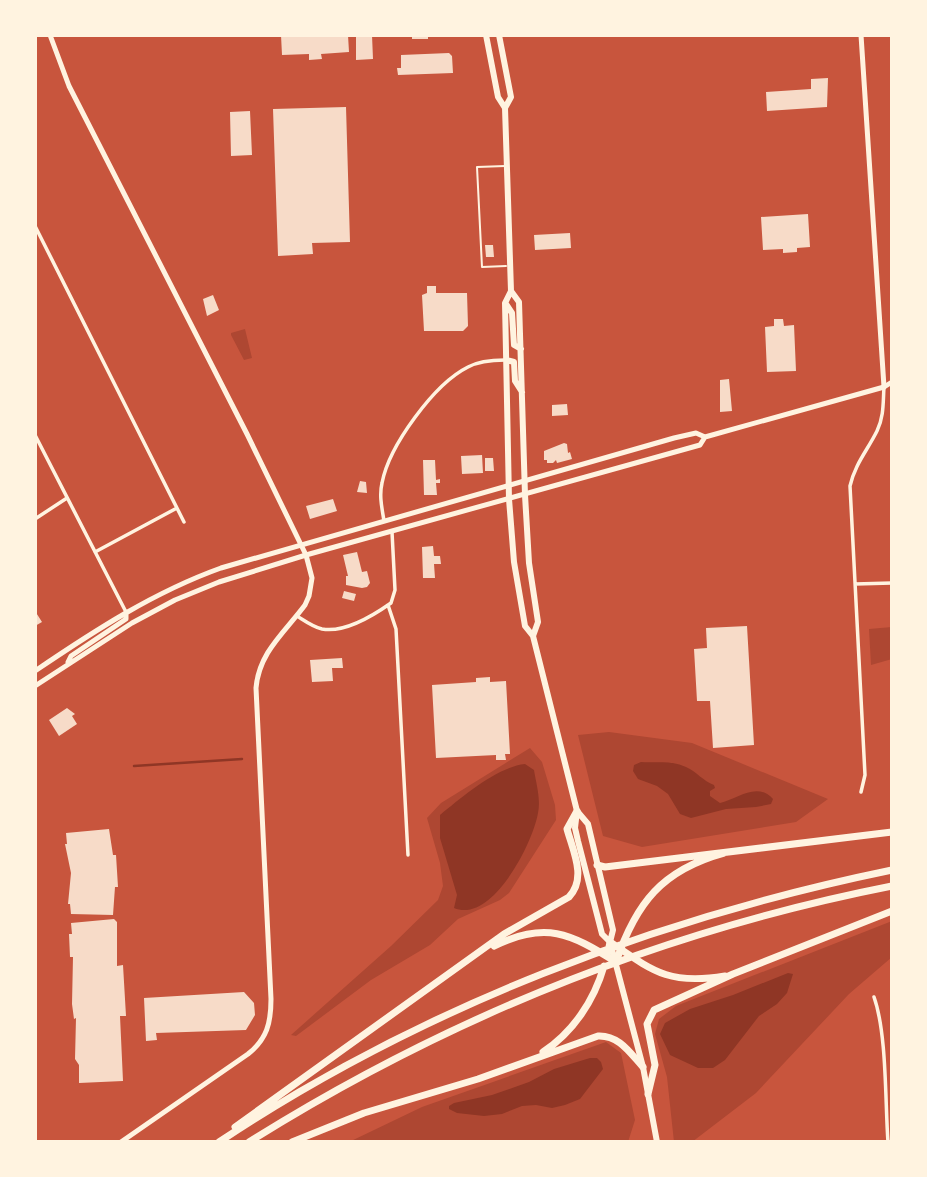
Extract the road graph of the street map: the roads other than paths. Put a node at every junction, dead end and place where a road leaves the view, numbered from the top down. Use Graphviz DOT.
graph roads {
  1 [pos="50,35"];
  2 [pos="486,35"];
  3 [pos="499,35"];
  4 [pos="861,35"];
  5 [pos="505,108"];
  6 [pos="507,166"];
  7 [pos="35,226"];
  8 [pos="511,265"];
  9 [pos="511,291"];
  10 [pos="505,303"];
  11 [pos="521,349"];
  12 [pos="507,360"];
  13 [pos="892,382"];
  14 [pos="884,387"];
  15 [pos="892,388"];
  16 [pos="522,392"];
  17 [pos="35,435"];
  18 [pos="705,437"];
  19 [pos="526,481"];
  20 [pos="510,485"];
  21 [pos="525,495"];
  22 [pos="68,498"];
  23 [pos="509,499"];
  24 [pos="177,508"];
  25 [pos="35,520"];
  26 [pos="384,521"];
  27 [pos="184,522"];
  28 [pos="392,532"];
  29 [pos="301,544"];
  30 [pos="95,552"];
  31 [pos="306,555"];
  32 [pos="892,583"];
  33 [pos="855,584"];
  34 [pos="388,605"];
  35 [pos="126,612"];
  36 [pos="297,616"];
  37 [pos="533,636"];
  38 [pos="66,664"];
  39 [pos="35,671"];
  40 [pos="35,686"];
  41 [pos="861,792"];
  42 [pos="577,811"];
  43 [pos="892,832"];
  44 [pos="724,853"];
  45 [pos="408,855"];
  46 [pos="597,865"];
  47 [pos="892,870"];
  48 [pos="892,886"];
  49 [pos="892,911"];
  50 [pos="610,942"];
  51 [pos="620,949"];
  52 [pos="481,952"];
  53 [pos="606,956"];
  54 [pos="616,962"];
  55 [pos="733,974"];
  56 [pos="874,997"];
  57 [pos="535,1058"];
  58 [pos="643,1067"];
  59 [pos="648,1094"];
  60 [pos="121,1142"];
  61 [pos="219,1142"];
  62 [pos="249,1142"];
  63 [pos="292,1142"];
  64 [pos="657,1142"];
  65 [pos="888,1142"];
  1 -- 29 [label="main road"];
  2 -- 5 [label="main road"];
  3 -- 5 [label="main road"];
  4 -- 14 [label="main road"];
  5 -- 6 [label="main road"];
  6 -- 8 [label="main road"];
  6 -- 8 [label="lane"];
  7 -- 24 [label="street"];
  8 -- 9 [label="main road"];
  9 -- 10 [label="main road"];
  9 -- 11 [label="main road"];
  10 -- 11 [label="main road"];
  10 -- 12 [label="main road"];
  11 -- 16 [label="main road"];
  12 -- 16 [label="main road"];
  12 -- 20 [label="main road"];
  12 -- 26 [label="street"];
  13 -- 14 [label="main road"];
  14 -- 15 [label="main road"];
  14 -- 18 [label="main road"];
  14 -- 33 [label="street"];
  16 -- 19 [label="main road"];
  17 -- 22 [label="street"];
  18 -- 19 [label="main road"];
  18 -- 21 [label="main road"];
  19 -- 20 [label="main road"];
  19 -- 21 [label="main road"];
  20 -- 23 [label="main road"];
  20 -- 26 [label="main road"];
  21 -- 23 [label="main road"];
  21 -- 37 [label="main road"];
  22 -- 25 [label="street"];
  22 -- 30 [label="street"];
  23 -- 28 [label="main road"];
  23 -- 37 [label="main road"];
  24 -- 27 [label="street"];
  24 -- 30 [label="street"];
  26 -- 29 [label="main road"];
  28 -- 31 [label="main road"];
  28 -- 34 [label="street"];
  29 -- 31 [label="main road"];
  29 -- 35 [label="main road"];
  30 -- 35 [label="street"];
  31 -- 36 [label="main road"];
  31 -- 38 [label="main road"];
  32 -- 33 [label="street"];
  33 -- 41 [label="street"];
  34 -- 36 [label="street"];
  34 -- 45 [label="street"];
  35 -- 38 [label="main road"];
  35 -- 39 [label="main road"];
  36 -- 60 [label="main road"];
  37 -- 42 [label="main road"];
  38 -- 40 [label="main road"];
  42 -- 46 [label="main road"];
  42 -- 50 [label="main road"];
  42 -- 52 [label="highway"];
  43 -- 44 [label="highway"];
  44 -- 46 [label="highway"];
  44 -- 51 [label="highway"];
  46 -- 50 [label="main road"];
  47 -- 61 [label="highway"];
  48 -- 62 [label="highway"];
  49 -- 55 [label="highway"];
  50 -- 51 [label="highway"];
  50 -- 53 [label="highway"];
  50 -- 54 [label="main road"];
  51 -- 54 [label="highway"];
  51 -- 55 [label="highway"];
  52 -- 53 [label="highway"];
  52 -- 61 [label="highway"];
  53 -- 54 [label="highway"];
  53 -- 57 [label="highway"];
  54 -- 58 [label="main road"];
  55 -- 59 [label="highway"];
  56 -- 65 [label="street"];
  57 -- 58 [label="highway"];
  57 -- 63 [label="highway"];
  58 -- 59 [label="main road"];
  59 -- 64 [label="main road"];
}
